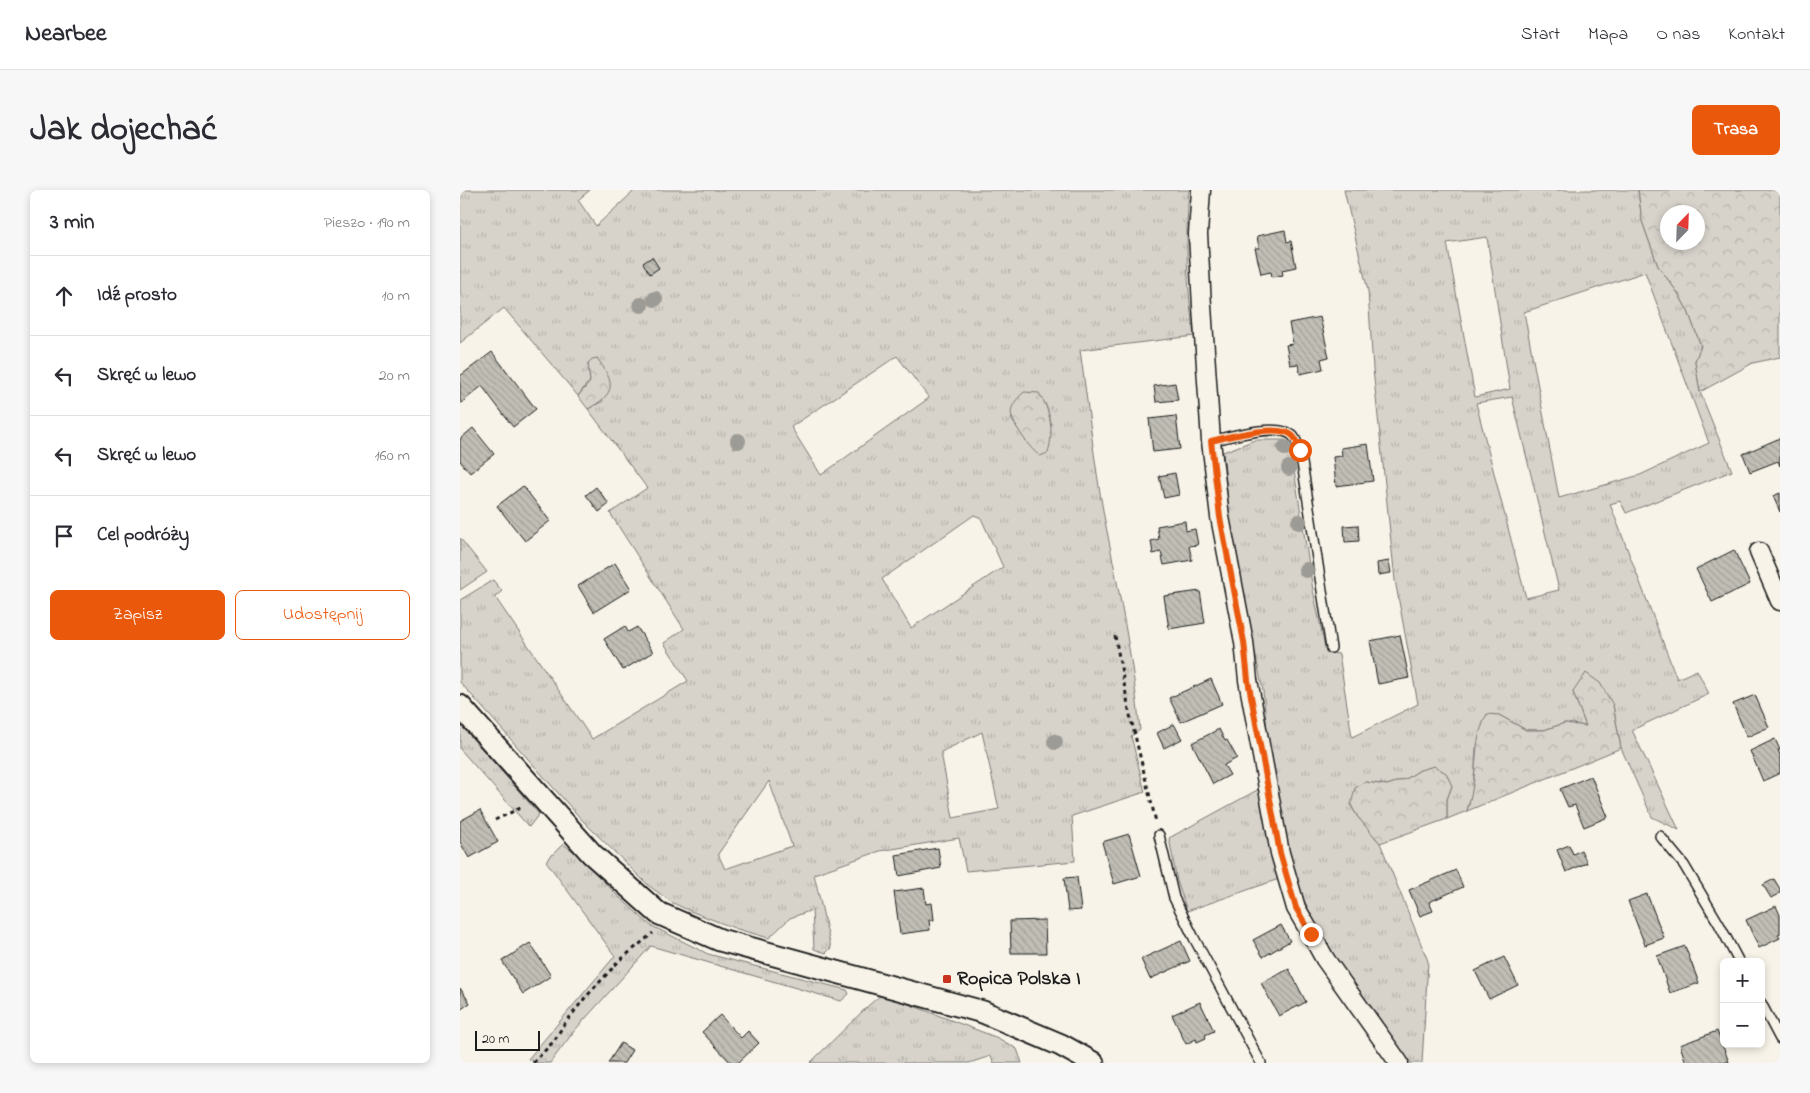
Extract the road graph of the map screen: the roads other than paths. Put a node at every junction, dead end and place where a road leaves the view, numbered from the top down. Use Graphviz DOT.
graph roads {
  1 [pos="1201,190"];
  2 [pos="1211,441"];
  3 [pos="1759,552"];
  4 [pos="1780,601"];
  5 [pos="1331,648"];
  6 [pos="460,706"];
  7 [pos="1158,835"];
  8 [pos="1660,836"];
  9 [pos="1737,958"];
  10 [pos="1765,1011"];
  11 [pos="1780,1039"];
  12 [pos="1093,1063"];
  13 [pos="1261,1063"];
  14 [pos="1399,1063"];
  1 -- 2 [label="street"];
  2 -- 5 [label="lane"];
  2 -- 14 [label="street"];
  3 -- 4 [label="street"];
  6 -- 12 [label="street"];
  7 -- 13 [label="lane"];
  8 -- 9 [label="lane"];
  10 -- 11 [label="lane"];
}
